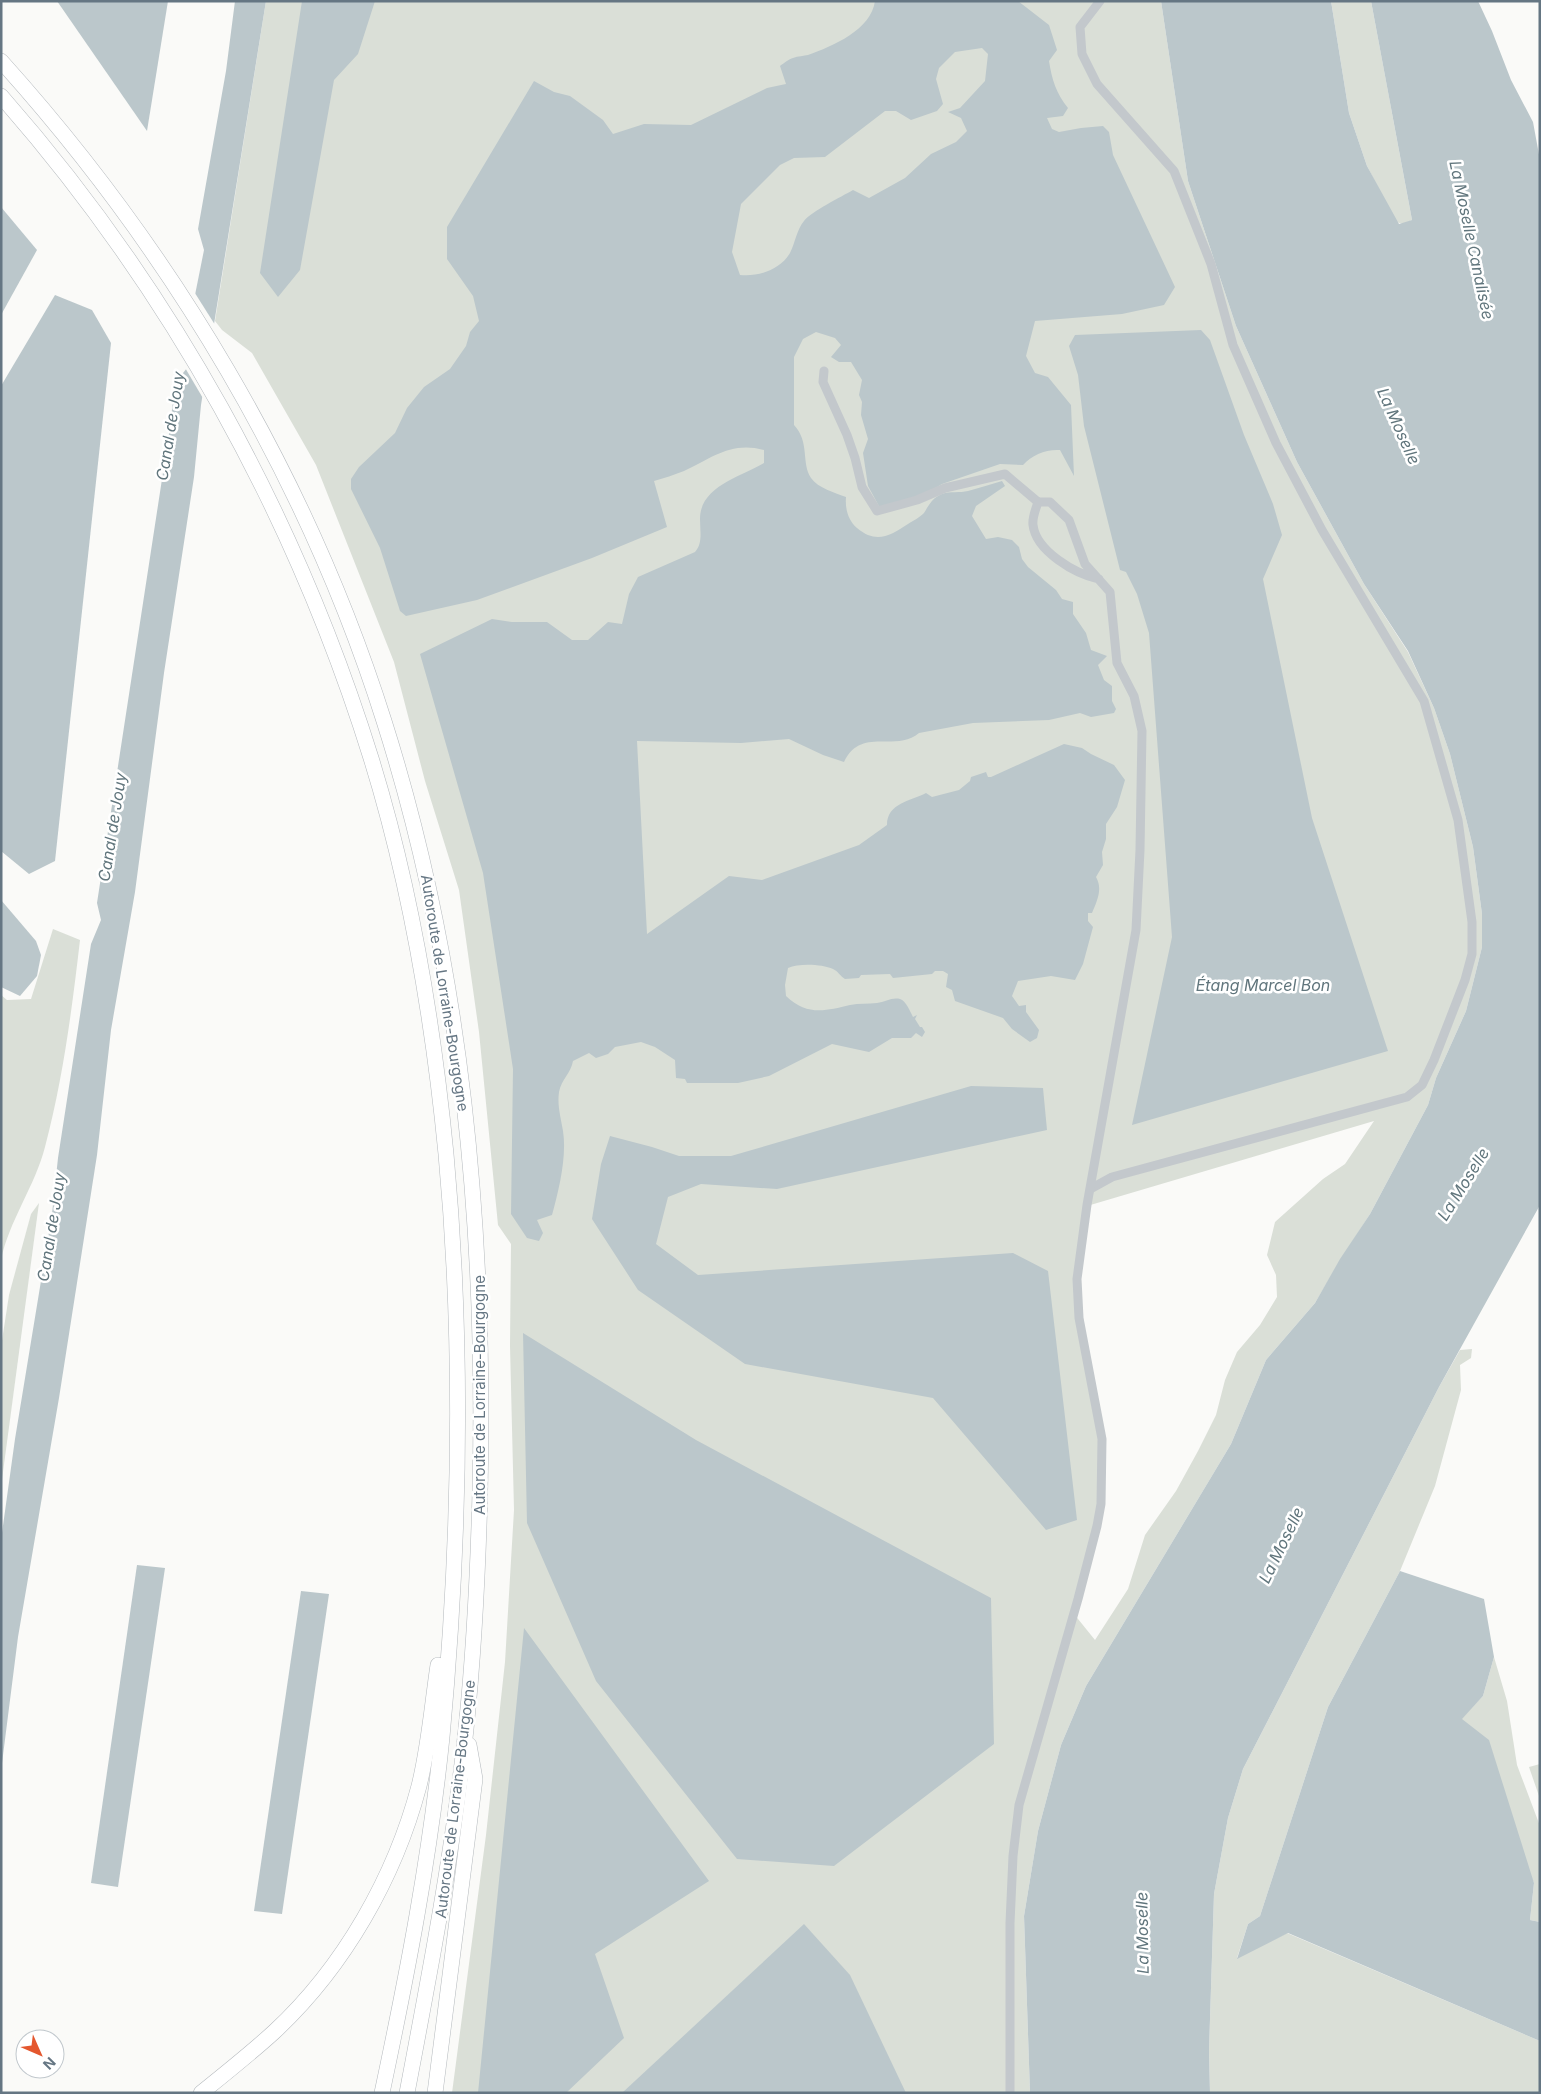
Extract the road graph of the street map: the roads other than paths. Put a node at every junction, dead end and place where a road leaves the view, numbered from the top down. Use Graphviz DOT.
graph roads {
  1 [pos="1100,1"];
  2 [pos="1,61"];
  3 [pos="1,96"];
  4 [pos="824,371"];
  5 [pos="1038,502"];
  6 [pos="1099,579"];
  7 [pos="1092,1188"];
  8 [pos="454,1570"];
  9 [pos="466,1731"];
  10 [pos="201,2093"];
  11 [pos="382,2093"];
  12 [pos="407,2093"];
  13 [pos="435,2093"];
  14 [pos="1010,2093"];
  1 -- 7 [label="street"];
  2 -- 9 [label="highway, Autoroute de Lorraine-Bourgogne"];
  3 -- 8 [label="highway, Autoroute de Lorraine-Bourgogne"];
  4 -- 5 [label="street"];
  5 -- 6 [label="street"];
  5 -- 6 [label="street"];
  6 -- 7 [label="street"];
  7 -- 14 [label="street"];
  8 -- 10 [label="highway"];
  8 -- 11 [label="highway, Autoroute de Lorraine-Bourgogne"];
  9 -- 12 [label="highway, Autoroute de Lorraine-Bourgogne"];
  9 -- 13 [label="highway"];
}
